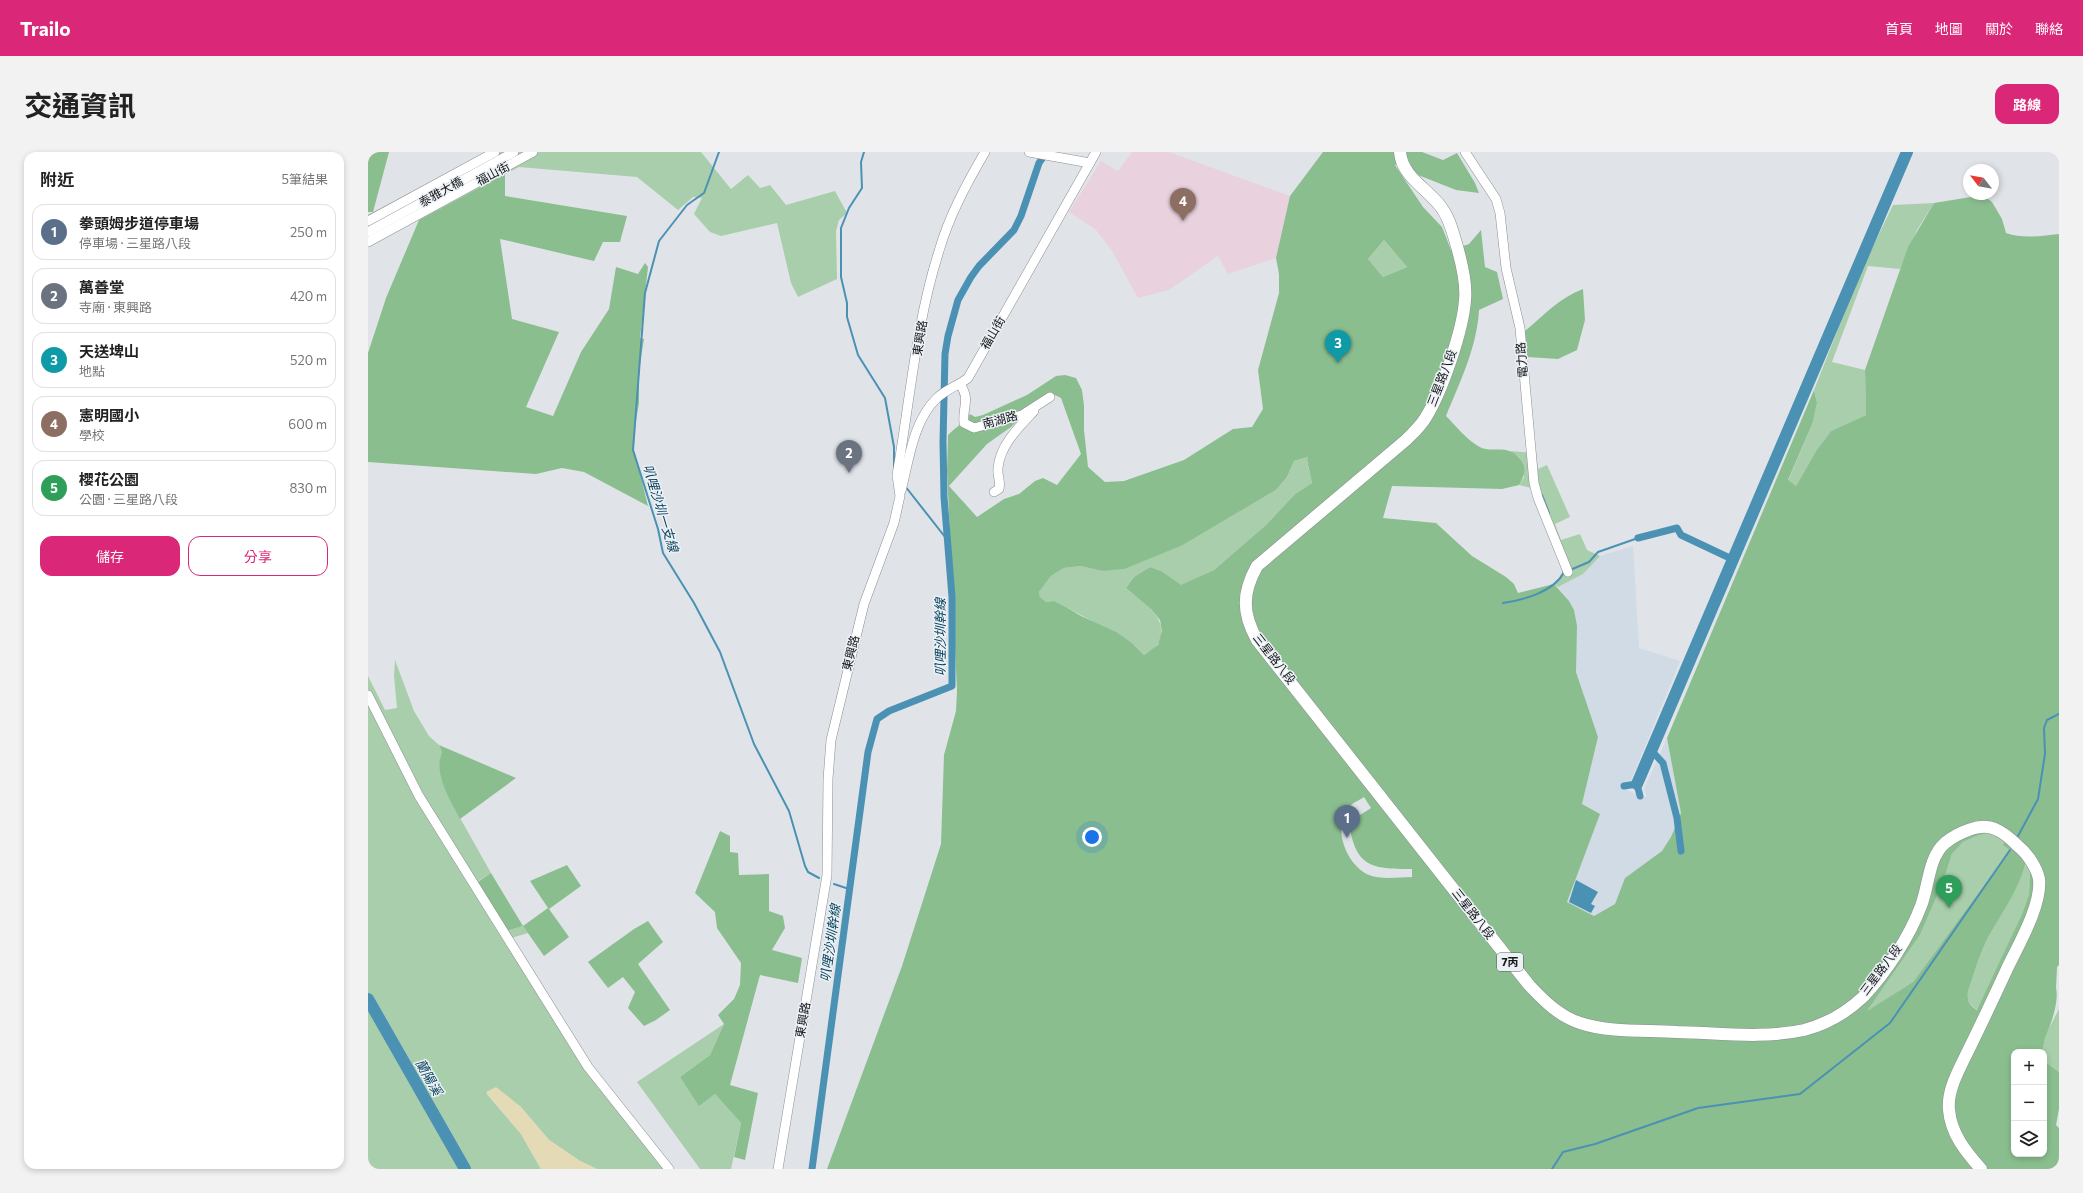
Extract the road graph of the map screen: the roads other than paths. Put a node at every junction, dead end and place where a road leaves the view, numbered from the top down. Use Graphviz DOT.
graph roads {
  1 [pos="495,152"];
  2 [pos="514,152"];
  3 [pos="533,152"];
  4 [pos="985,152"];
  5 [pos="1029,152"];
  6 [pos="1096,152"];
  7 [pos="1400,152"];
  8 [pos="1465,152"];
  9 [pos="1090,163"];
  10 [pos="368,221"];
  11 [pos="368,232"];
  12 [pos="368,242"];
  13 [pos="960,384"];
  14 [pos="1050,397"];
  15 [pos="1041,404"];
  16 [pos="994,492"];
  17 [pos="900,496"];
  18 [pos="1568,572"];
  19 [pos="368,695"];
  20 [pos="669,1169"];
  21 [pos="778,1169"];
  22 [pos="1981,1169"];
  1 -- 10 [label="street, 福山街"];
  2 -- 11 [label="street, 泰雅大橋"];
  3 -- 12 [label="street, 福山街"];
  4 -- 17 [label="street, 東興路"];
  5 -- 9 [label="street"];
  6 -- 9 [label="street, 福山街"];
  7 -- 22 [label="main road, 三星路八段 / 7丙"];
  8 -- 18 [label="street, 電力路"];
  9 -- 13 [label="street, 福山街"];
  13 -- 15 [label="street, 南湖路"];
  13 -- 17 [label="street, 福山街"];
  14 -- 15 [label="street, 南湖路"];
  15 -- 16 [label="street"];
  17 -- 21 [label="street, 東興路"];
  19 -- 20 [label="street"];
}
